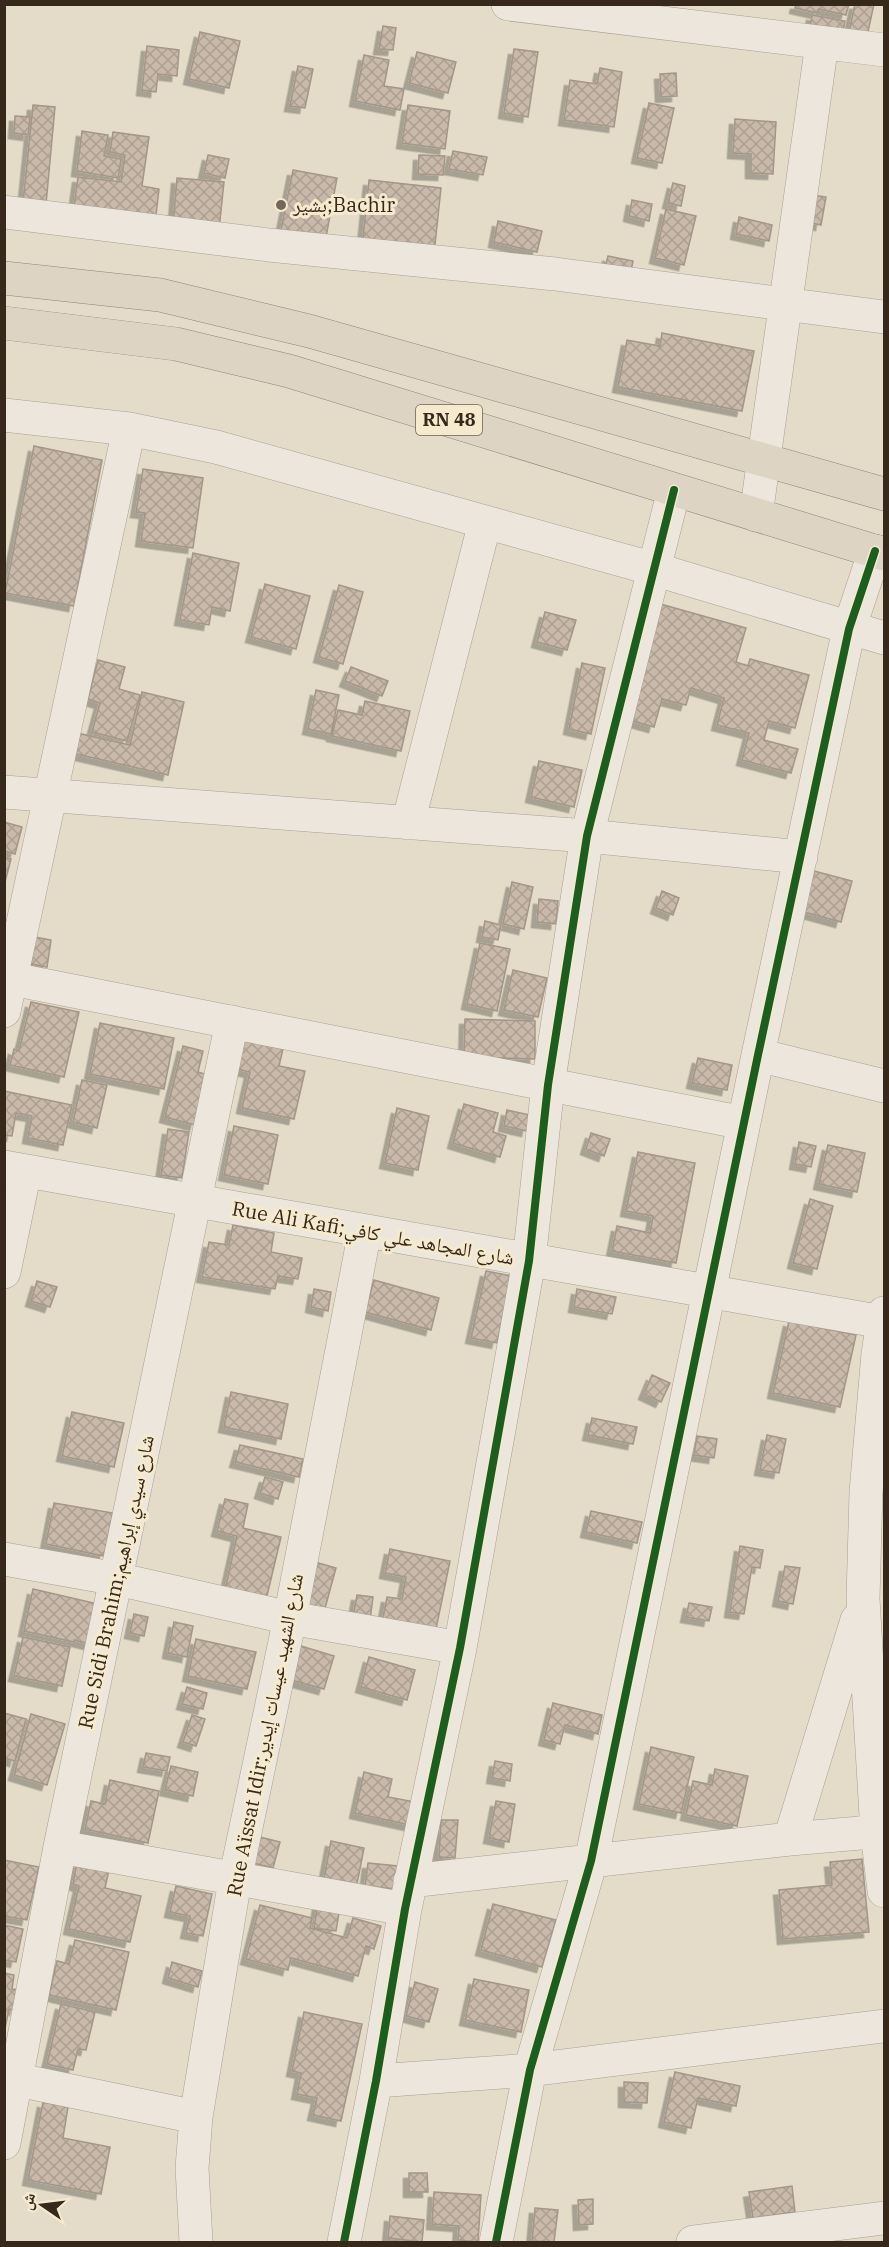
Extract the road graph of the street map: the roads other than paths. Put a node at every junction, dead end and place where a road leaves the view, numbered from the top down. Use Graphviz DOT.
graph roads {
  1 [pos="508,4"];
  2 [pos="822,43"];
  3 [pos="885,50"];
  4 [pos="4,212"];
  5 [pos="4,278"];
  6 [pos="787,303"];
  7 [pos="885,318"];
  8 [pos="4,323"];
  9 [pos="4,415"];
  10 [pos="129,429"];
  11 [pos="765,459"];
  12 [pos="674,490"];
  13 [pos="885,494"];
  14 [pos="756,515"];
  15 [pos="485,522"];
  16 [pos="880,553"];
  17 [pos="654,569"];
  18 [pos="849,628"];
  19 [pos="885,638"];
  20 [pos="4,792"];
  21 [pos="51,795"];
  22 [pos="408,823"];
  23 [pos="587,836"];
  24 [pos="801,857"];
  25 [pos="12,980"];
  26 [pos="4,1011"];
  27 [pos="232,1022"];
  28 [pos="758,1055"];
  29 [pos="548,1085"];
  30 [pos="885,1086"];
  31 [pos="744,1123"];
  32 [pos="15,1169"];
  33 [pos="196,1202"];
  34 [pos="365,1232"];
  35 [pos="529,1261"];
  36 [pos="4,1272"];
  37 [pos="709,1292"];
  38 [pos="884,1317"];
  39 [pos="880,1384"];
  40 [pos="4,1559"];
  41 [pos="117,1579"];
  42 [pos="874,1598"];
  43 [pos="290,1618"];
  44 [pos="460,1648"];
  45 [pos="881,1831"];
  46 [pos="790,1839"];
  47 [pos="60,1847"];
  48 [pos="591,1861"];
  49 [pos="235,1880"];
  50 [pos="885,1891"];
  51 [pos="407,1895"];
  52 [pos="885,2026"];
  53 [pos="530,2070"];
  54 [pos="11,2079"];
  55 [pos="376,2081"];
  56 [pos="196,2117"];
  57 [pos="4,2144"];
  58 [pos="885,2218"];
  59 [pos="806,2235"];
  60 [pos="196,2242"];
  61 [pos="344,2242"];
  62 [pos="496,2242"];
  63 [pos="693,2242"];
  1 -- 2 [label="street"];
  2 -- 3 [label="street"];
  2 -- 6 [label="street"];
  4 -- 6 [label="street"];
  5 -- 11 [label="highway, RN 48"];
  6 -- 7 [label="street"];
  6 -- 11 [label="street"];
  8 -- 12 [label="highway, RN 48"];
  9 -- 10 [label="street"];
  10 -- 15 [label="street"];
  10 -- 21 [label="street"];
  11 -- 13 [label="highway, RN 48"];
  11 -- 14 [label="street"];
  12 -- 14 [label="highway, RN 48"];
  12 -- 17 [label="street"];
  14 -- 16 [label="highway, RN 48"];
  15 -- 17 [label="street"];
  15 -- 22 [label="street"];
  16 -- 18 [label="street"];
  17 -- 18 [label="street"];
  17 -- 23 [label="street"];
  18 -- 19 [label="street"];
  18 -- 24 [label="street"];
  20 -- 21 [label="street"];
  21 -- 22 [label="street"];
  21 -- 25 [label="street"];
  22 -- 23 [label="street"];
  23 -- 24 [label="street"];
  23 -- 29 [label="street"];
  24 -- 28 [label="street"];
  25 -- 26 [label="street"];
  25 -- 27 [label="street"];
  27 -- 29 [label="street"];
  27 -- 33 [label="street, Rue Sidi Brahim;شارع سيدي إبراهيم"];
  28 -- 30 [label="street"];
  28 -- 31 [label="street"];
  29 -- 31 [label="street"];
  29 -- 35 [label="street"];
  31 -- 37 [label="street"];
  32 -- 33 [label="street, Rue Ali Kafi;شارع المجاهد علي كافي"];
  32 -- 36 [label="street"];
  33 -- 34 [label="street, Rue Ali Kafi;شارع المجاهد علي كافي"];
  33 -- 41 [label="street, Rue Sidi Brahim;شارع سيدي إبراهيم"];
  34 -- 35 [label="street, Rue Ali Kafi;شارع المجاهد علي كافي"];
  34 -- 43 [label="street, Rue Aïssat Idir;شارع الشهيد عيسات إيدير"];
  35 -- 37 [label="street, Rue Ali Kafi;شارع المجاهد علي كافي"];
  35 -- 44 [label="street"];
  37 -- 38 [label="street, Rue Ali Kafi;شارع المجاهد علي كافي"];
  37 -- 48 [label="street"];
  38 -- 39 [label="street"];
  39 -- 42 [label="street"];
  40 -- 41 [label="street"];
  41 -- 43 [label="street"];
  41 -- 47 [label="street, Rue Sidi Brahim;شارع سيدي إبراهيم"];
  42 -- 45 [label="street"];
  42 -- 46 [label="street"];
  43 -- 44 [label="street"];
  43 -- 49 [label="street, Rue Aïssat Idir;شارع الشهيد عيسات إيدير"];
  44 -- 51 [label="street"];
  45 -- 46 [label="street"];
  45 -- 50 [label="street"];
  46 -- 48 [label="street"];
  47 -- 49 [label="street"];
  47 -- 54 [label="street, Rue Sidi Brahim;شارع سيدي إبراهيم"];
  48 -- 51 [label="street"];
  48 -- 53 [label="street"];
  49 -- 51 [label="street"];
  49 -- 56 [label="street, Rue Aïssat Idir;شارع الشهيد عيسات إيدير"];
  51 -- 55 [label="street"];
  52 -- 53 [label="street"];
  53 -- 55 [label="street"];
  53 -- 62 [label="street"];
  54 -- 56 [label="street"];
  54 -- 57 [label="street, Rue Sidi Brahim;شارع سيدي إبراهيم"];
  55 -- 61 [label="street"];
  56 -- 60 [label="street, Rue Aïssat Idir;شارع الشهيد عيسات إيدير"];
  58 -- 59 [label="street"];
  59 -- 63 [label="street"];
}
